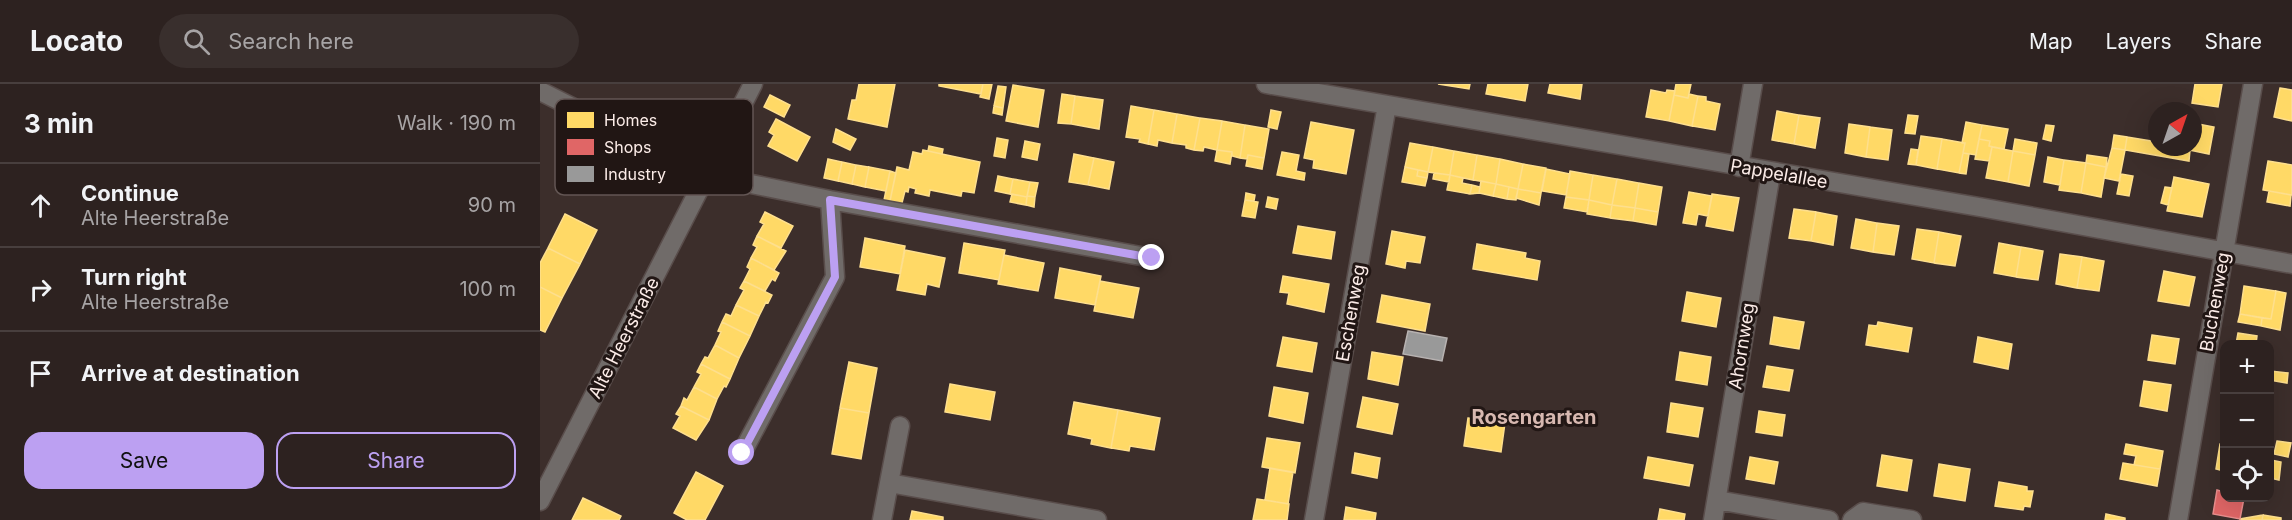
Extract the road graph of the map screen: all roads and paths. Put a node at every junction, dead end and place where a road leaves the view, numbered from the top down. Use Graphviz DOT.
graph roads {
  1 [pos="753,84"];
  2 [pos="1266,84"];
  3 [pos="1753,84"];
  4 [pos="2253,84"];
  5 [pos="540,91"];
  6 [pos="556,99"];
  7 [pos="746,99"];
  8 [pos="1387,105"];
  9 [pos="1739,167"];
  10 [pos="1771,172"];
  11 [pos="753,185"];
  12 [pos="697,195"];
  13 [pos="830,200"];
  14 [pos="2223,253"];
  15 [pos="1152,258"];
  16 [pos="2292,264"];
  17 [pos="900,426"];
  18 [pos="742,453"];
  19 [pos="889,483"];
  20 [pos="1717,500"];
  21 [pos="540,501"];
  22 [pos="882,520"];
  23 [pos="1097,520"];
  24 [pos="1314,520"];
  25 [pos="1713,520"];
  26 [pos="1828,520"];
  27 [pos="1852,520"];
  28 [pos="1912,520"];
  29 [pos="2178,520"];
  1 -- 7 [label="street, Alte Heerstraße"];
  2 -- 8 [label="street, Pappelallee"];
  3 -- 9 [label="street"];
  4 -- 14 [label="street, Buchenweg"];
  5 -- 6 [label="street"];
  8 -- 9 [label="street, Pappelallee"];
  8 -- 24 [label="street, Eschenweg"];
  9 -- 10 [label="street, Pappelallee"];
  10 -- 14 [label="street, Pappelallee"];
  10 -- 20 [label="street, Ahornweg"];
  11 -- 13 [label="street"];
  12 -- 21 [label="street, Alte Heerstraße"];
  13 -- 15 [label="street"];
  13 -- 18 [label="street"];
  14 -- 16 [label="street, Pappelallee"];
  14 -- 29 [label="street, Buchenweg"];
  17 -- 19 [label="street"];
  19 -- 22 [label="street"];
  19 -- 23 [label="street"];
  20 -- 25 [label="street, Ahornweg"];
  20 -- 26 [label="street"];
  27 -- 28 [label="street"];
}
